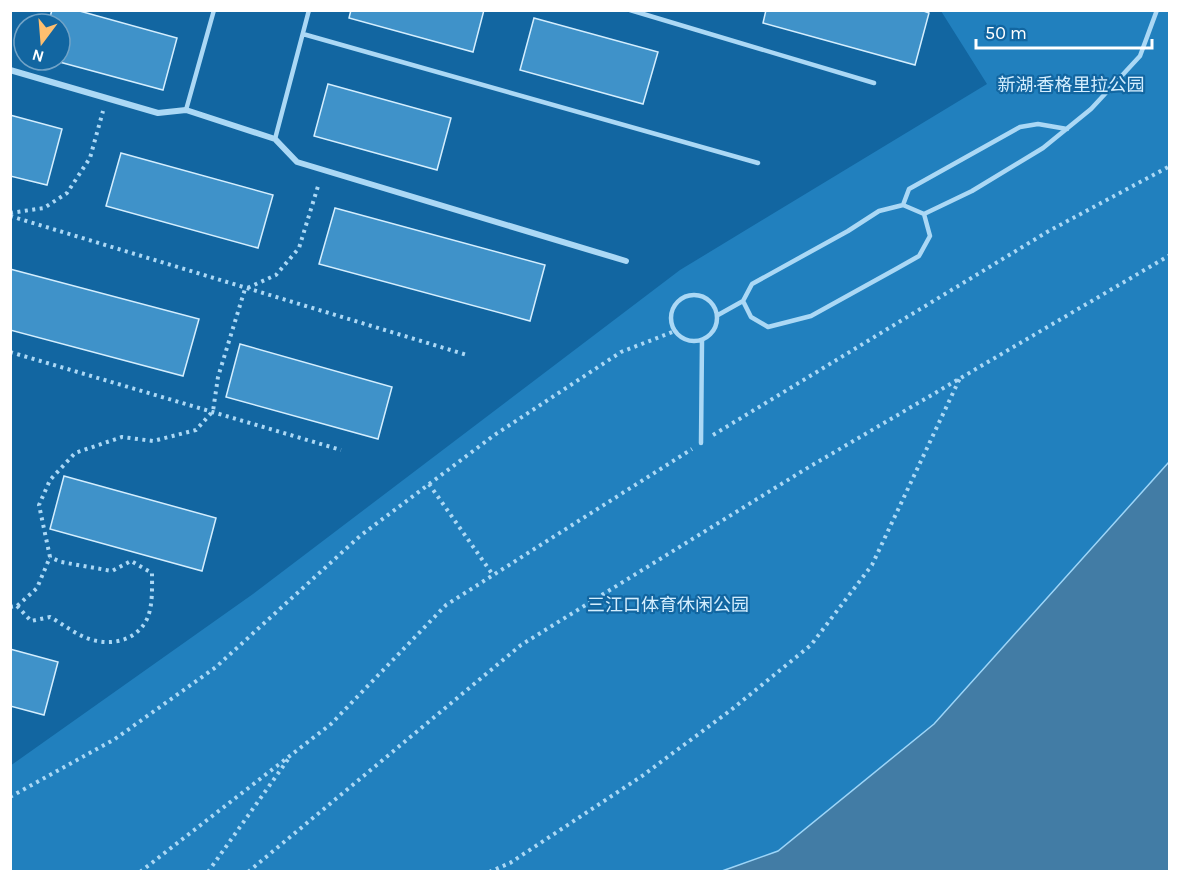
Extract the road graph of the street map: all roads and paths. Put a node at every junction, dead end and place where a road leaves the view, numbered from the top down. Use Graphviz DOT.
graph roads {
  1 [pos="214,10"];
  2 [pos="309,10"];
  3 [pos="630,10"];
  4 [pos="1157,10"];
  5 [pos="303,34"];
  6 [pos="10,70"];
  7 [pos="874,83"];
  8 [pos="107,98"];
  9 [pos="186,110"];
  10 [pos="1067,129"];
  11 [pos="275,139"];
  12 [pos="758,163"];
  13 [pos="1170,166"];
  14 [pos="323,170"];
  15 [pos="903,205"];
  16 [pos="924,214"];
  17 [pos="10,215"];
  18 [pos="1170,255"];
  19 [pos="626,261"];
  20 [pos="245,289"];
  21 [pos="743,301"];
  22 [pos="718,315"];
  23 [pos="675,331"];
  24 [pos="702,340"];
  25 [pos="10,352"];
  26 [pos="467,355"];
  27 [pos="960,378"];
  28 [pos="213,411"];
  29 [pos="701,443"];
  30 [pos="341,450"];
  31 [pos="429,484"];
  32 [pos="51,557"];
  33 [pos="493,575"];
  34 [pos="10,606"];
  35 [pos="17,606"];
  36 [pos="293,753"];
  37 [pos="10,798"];
  38 [pos="140,872"];
  39 [pos="208,872"];
  40 [pos="248,872"];
  41 [pos="489,872"];
  1 -- 9 [label="lane"];
  2 -- 5 [label="lane"];
  3 -- 7 [label="lane"];
  4 -- 10 [label="lane"];
  5 -- 11 [label="lane"];
  5 -- 12 [label="lane"];
  6 -- 8 [label="street"];
  8 -- 9 [label="street"];
  8 -- 17 [label="path"];
  9 -- 11 [label="street"];
  10 -- 15 [label="lane"];
  10 -- 16 [label="lane"];
  11 -- 14 [label="street"];
  13 -- 29 [label="path"];
  14 -- 19 [label="street"];
  14 -- 20 [label="path"];
  15 -- 16 [label="lane"];
  15 -- 21 [label="lane"];
  16 -- 21 [label="lane"];
  17 -- 20 [label="path"];
  18 -- 27 [label="path"];
  20 -- 26 [label="path"];
  20 -- 28 [label="path"];
  21 -- 22 [label="lane"];
  22 -- 23 [label="lane"];
  22 -- 24 [label="lane"];
  23 -- 24 [label="lane"];
  23 -- 31 [label="path"];
  24 -- 29 [label="lane"];
  25 -- 28 [label="path"];
  27 -- 40 [label="path"];
  27 -- 41 [label="path"];
  28 -- 30 [label="path"];
  28 -- 32 [label="path"];
  29 -- 33 [label="path"];
  31 -- 33 [label="path"];
  31 -- 37 [label="path"];
  32 -- 35 [label="path"];
  32 -- 35 [label="path"];
  33 -- 36 [label="path"];
  34 -- 35 [label="path"];
  36 -- 38 [label="path"];
  36 -- 39 [label="path"];
}
